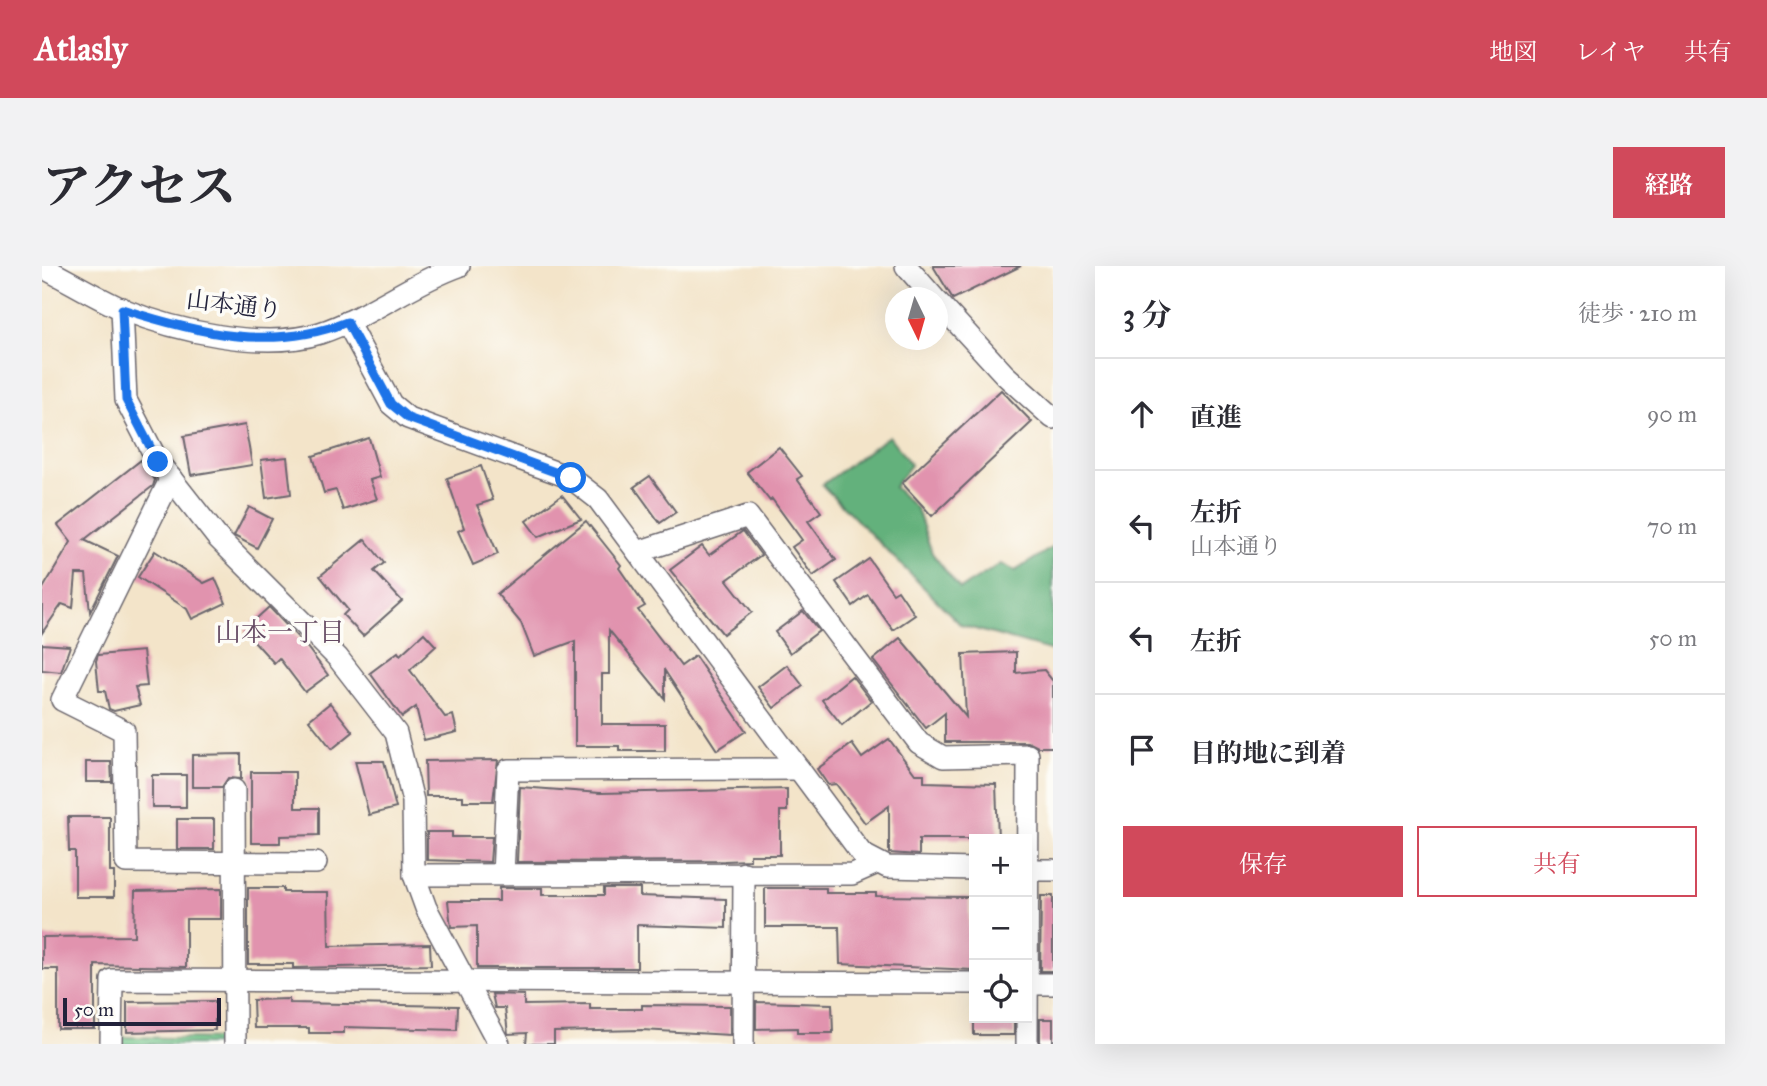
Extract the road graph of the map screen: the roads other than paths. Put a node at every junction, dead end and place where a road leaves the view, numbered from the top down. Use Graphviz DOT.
graph roads {
  1 [pos="459,266"];
  2 [pos="906,266"];
  3 [pos="42,267"];
  4 [pos="925,287"];
  5 [pos="122,309"];
  6 [pos="948,312"];
  7 [pos="347,322"];
  8 [pos="1053,418"];
  9 [pos="171,478"];
  10 [pos="638,552"];
  11 [pos="799,769"];
  12 [pos="234,790"];
  13 [pos="1027,834"];
  14 [pos="316,863"];
  15 [pos="877,863"];
  16 [pos="235,864"];
  17 [pos="969,869"];
  18 [pos="1032,870"];
  19 [pos="1053,870"];
  20 [pos="744,873"];
  21 [pos="503,874"];
  22 [pos="414,875"];
  23 [pos="1027,897"];
  24 [pos="1027,960"];
  25 [pos="235,979"];
  26 [pos="743,981"];
  27 [pos="464,982"];
  28 [pos="969,983"];
  29 [pos="1032,984"];
  30 [pos="1053,984"];
  31 [pos="1027,1023"];
  32 [pos="111,1044"];
  33 [pos="234,1044"];
  34 [pos="499,1044"];
  35 [pos="743,1044"];
  36 [pos="1027,1044"];
  1 -- 7 [label="street, 山本通り"];
  2 -- 4 [label="street"];
  3 -- 5 [label="street, 山本通り"];
  5 -- 7 [label="street, 山本通り"];
  5 -- 9 [label="street"];
  6 -- 8 [label="street"];
  7 -- 10 [label="street"];
  9 -- 16 [label="street"];
  9 -- 22 [label="street"];
  10 -- 11 [label="street"];
  10 -- 13 [label="street"];
  11 -- 15 [label="street"];
  11 -- 21 [label="street"];
  12 -- 16 [label="street"];
  14 -- 16 [label="street"];
  15 -- 17 [label="street"];
  15 -- 20 [label="street"];
  16 -- 25 [label="street"];
  18 -- 19 [label="street"];
  20 -- 21 [label="street"];
  20 -- 26 [label="street"];
  21 -- 22 [label="street"];
  22 -- 27 [label="street"];
  23 -- 24 [label="street"];
  25 -- 27 [label="street"];
  25 -- 32 [label="street"];
  25 -- 33 [label="street"];
  26 -- 27 [label="street"];
  26 -- 28 [label="street"];
  26 -- 35 [label="street"];
  27 -- 34 [label="street"];
  29 -- 30 [label="street"];
  31 -- 36 [label="street"];
}
